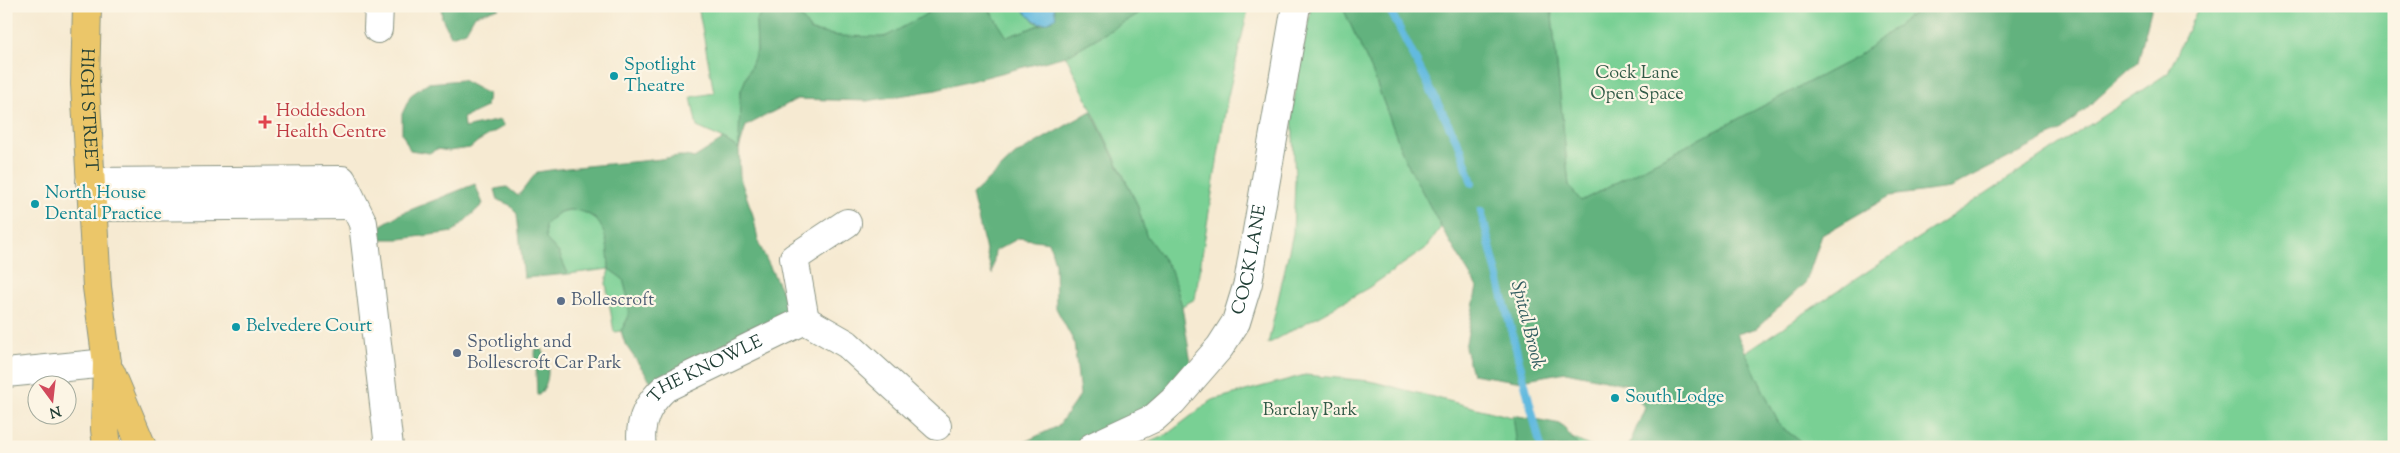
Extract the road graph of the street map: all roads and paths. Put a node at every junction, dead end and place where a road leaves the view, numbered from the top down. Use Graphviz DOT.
graph roads {
  1 [pos="87,6"];
  2 [pos="1296,6"];
  3 [pos="91,195"];
  4 [pos="353,205"];
  5 [pos="848,223"];
  6 [pos="805,320"];
  7 [pos="107,363"];
  8 [pos="6,373"];
  9 [pos="937,426"];
  10 [pos="107,447"];
  11 [pos="142,447"];
  12 [pos="389,447"];
  13 [pos="642,447"];
  14 [pos="1092,447"];
  1 -- 3 [label="main road, HIGH STREET"];
  2 -- 14 [label="street, COCK LANE"];
  3 -- 4 [label="street"];
  3 -- 4 [label="street"];
  3 -- 7 [label="main road, HIGH STREET"];
  4 -- 12 [label="street"];
  5 -- 6 [label="street"];
  6 -- 9 [label="street"];
  6 -- 13 [label="street, THE KNOWLE"];
  7 -- 8 [label="street"];
  7 -- 10 [label="main road, HIGH STREET"];
  7 -- 11 [label="main road, HIGH STREET"];
}
